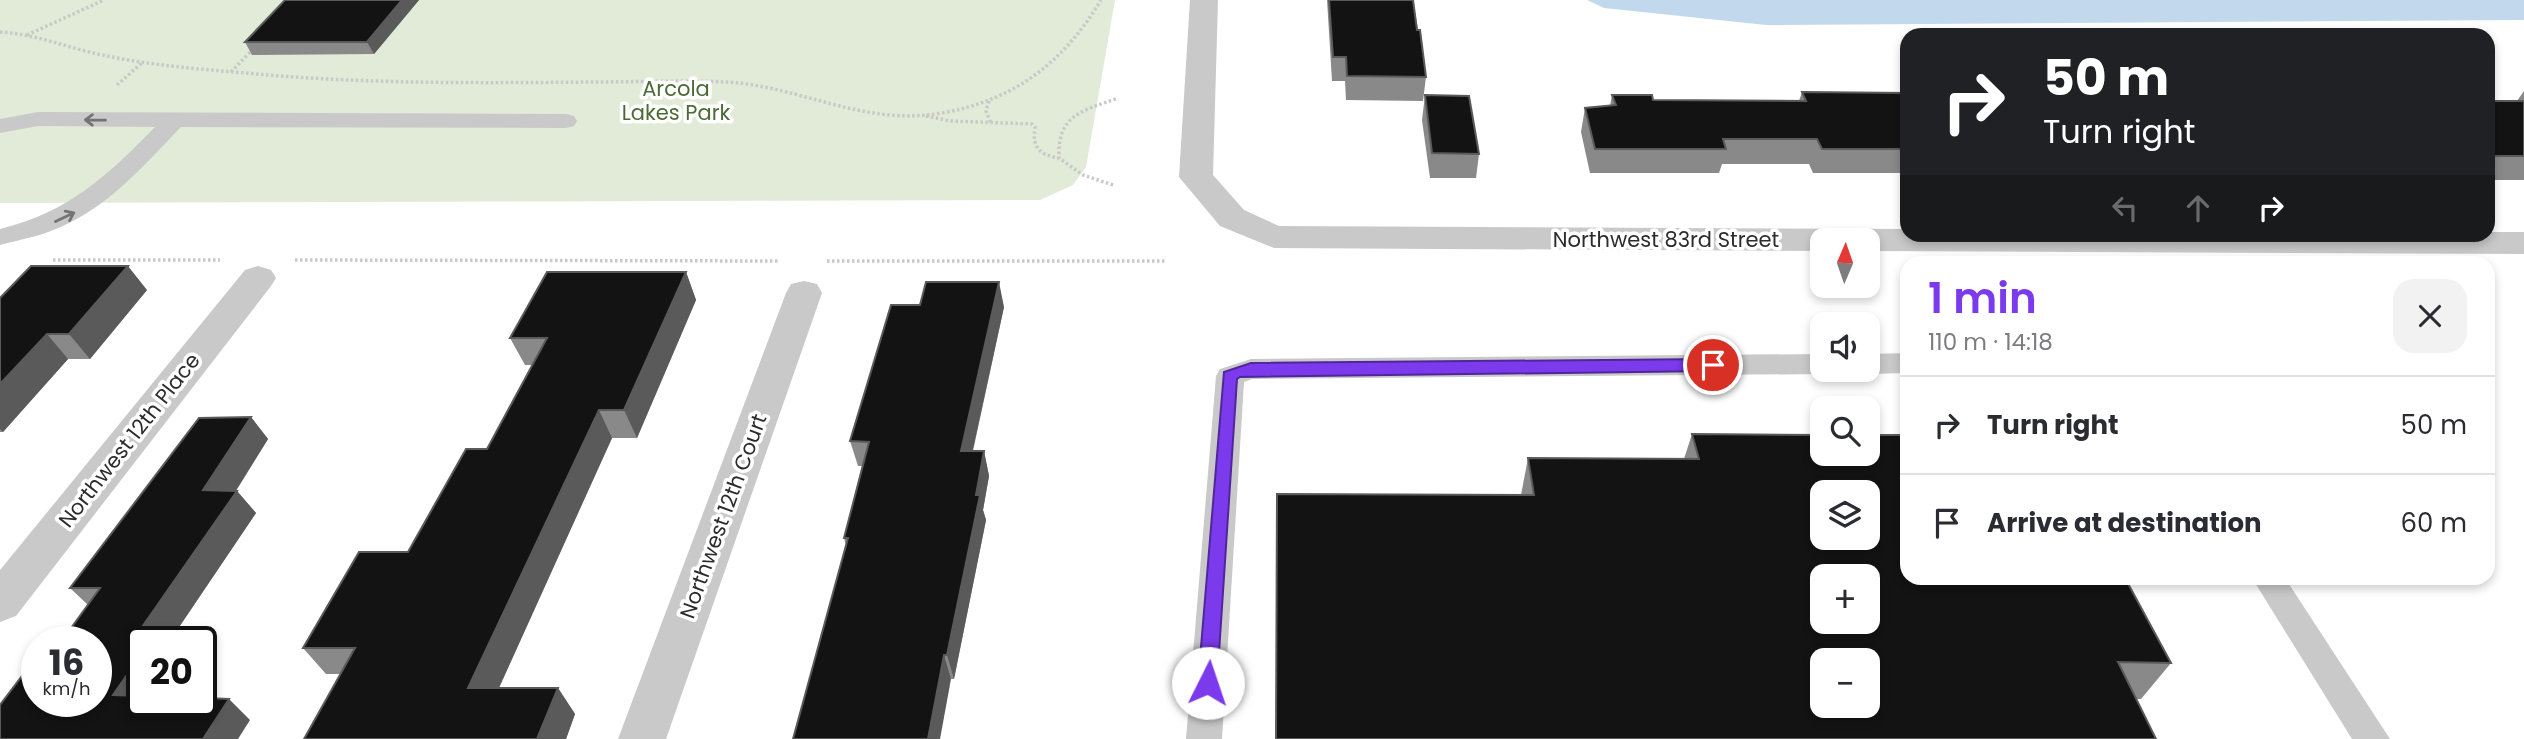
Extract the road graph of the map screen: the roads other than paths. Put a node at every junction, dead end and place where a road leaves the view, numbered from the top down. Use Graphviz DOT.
graph roads {
  1 [pos="1204,0"];
  2 [pos="175,120"];
  3 [pos="566,121"];
  4 [pos="0,126"];
  5 [pos="0,237"];
  6 [pos="1900,240"];
  7 [pos="2316,242"];
  8 [pos="2524,243"];
  9 [pos="256,266"];
  10 [pos="802,272"];
  11 [pos="1900,363"];
  12 [pos="1810,364"];
  13 [pos="1880,364"];
  14 [pos="2273,585"];
  15 [pos="0,603"];
  16 [pos="642,739"];
  17 [pos="1204,739"];
  18 [pos="2372,739"];
  1 -- 6 [label="street, Northwest 83rd Street"];
  2 -- 3 [label="lane"];
  2 -- 4 [label="lane, one-way"];
  5 -- 2 [label="lane, one-way"];
  7 -- 8 [label="street, Northwest 83rd Street"];
  9 -- 15 [label="street, Northwest 12th Place"];
  10 -- 16 [label="street, Northwest 12th Court"];
  11 -- 13 [label="lane"];
  12 -- 17 [label="lane"];
  14 -- 18 [label="lane"];
}
